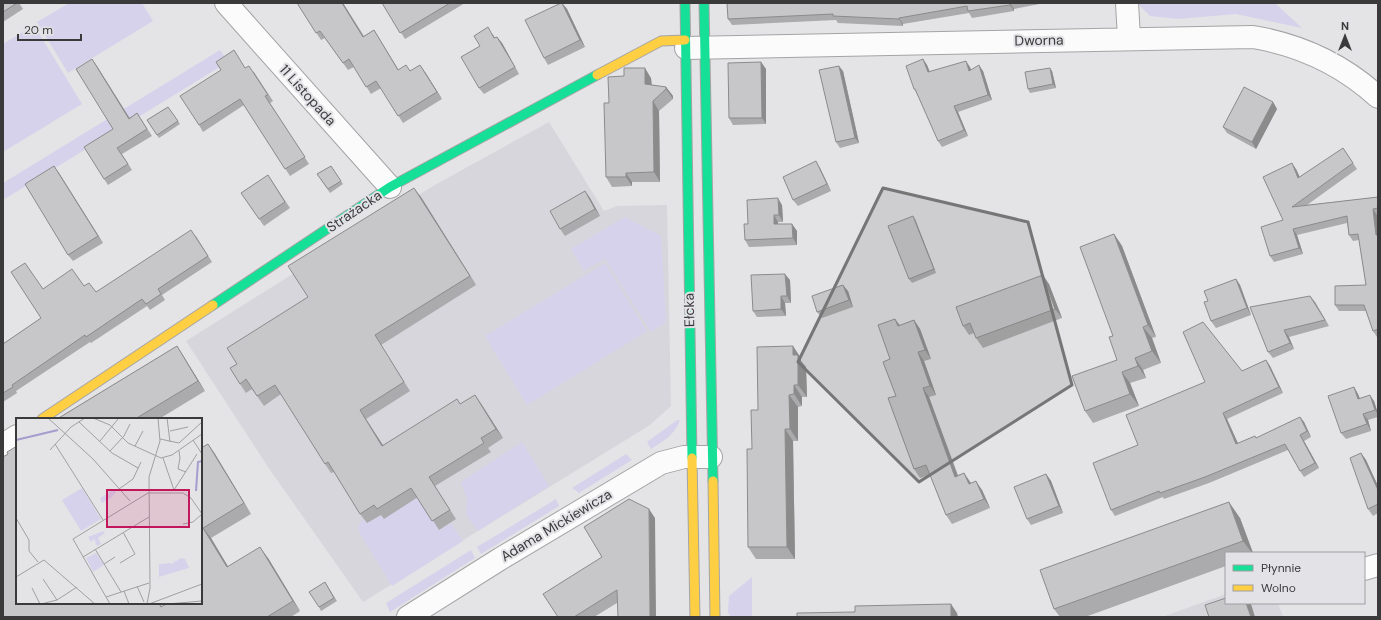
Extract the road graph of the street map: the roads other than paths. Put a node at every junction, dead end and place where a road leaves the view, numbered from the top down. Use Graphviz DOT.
graph roads {
  1 [pos="226,3"];
  2 [pos="685,3"];
  3 [pos="704,3"];
  4 [pos="1126,3"];
  5 [pos="1129,38"];
  6 [pos="691,45"];
  7 [pos="1378,97"];
  8 [pos="390,188"];
  9 [pos="44,418"];
  10 [pos="16,437"];
  11 [pos="3,445"];
  12 [pos="712,456"];
  13 [pos="691,457"];
  14 [pos="1378,565"];
  15 [pos="1365,569"];
  16 [pos="408,617"];
  17 [pos="695,617"];
  18 [pos="715,617"];
  1 -- 8 [label="street, 11 Listopada"];
  2 -- 6 [label="main road, Ełcka"];
  3 -- 6 [label="main road, Ełcka"];
  4 -- 5 [label="street"];
  5 -- 6 [label="street, Dworna"];
  5 -- 7 [label="street, Dworna"];
  6 -- 8 [label="main road, Strażacka"];
  6 -- 12 [label="main road, Ełcka"];
  6 -- 13 [label="main road, Ełcka"];
  8 -- 9 [label="main road, Strażacka"];
  10 -- 11 [label="street"];
  12 -- 13 [label="street, Adama Mickiewicza"];
  12 -- 18 [label="main road, Ełcka"];
  13 -- 16 [label="street, Adama Mickiewicza"];
  13 -- 17 [label="main road, Ełcka"];
  14 -- 15 [label="street"];
}
